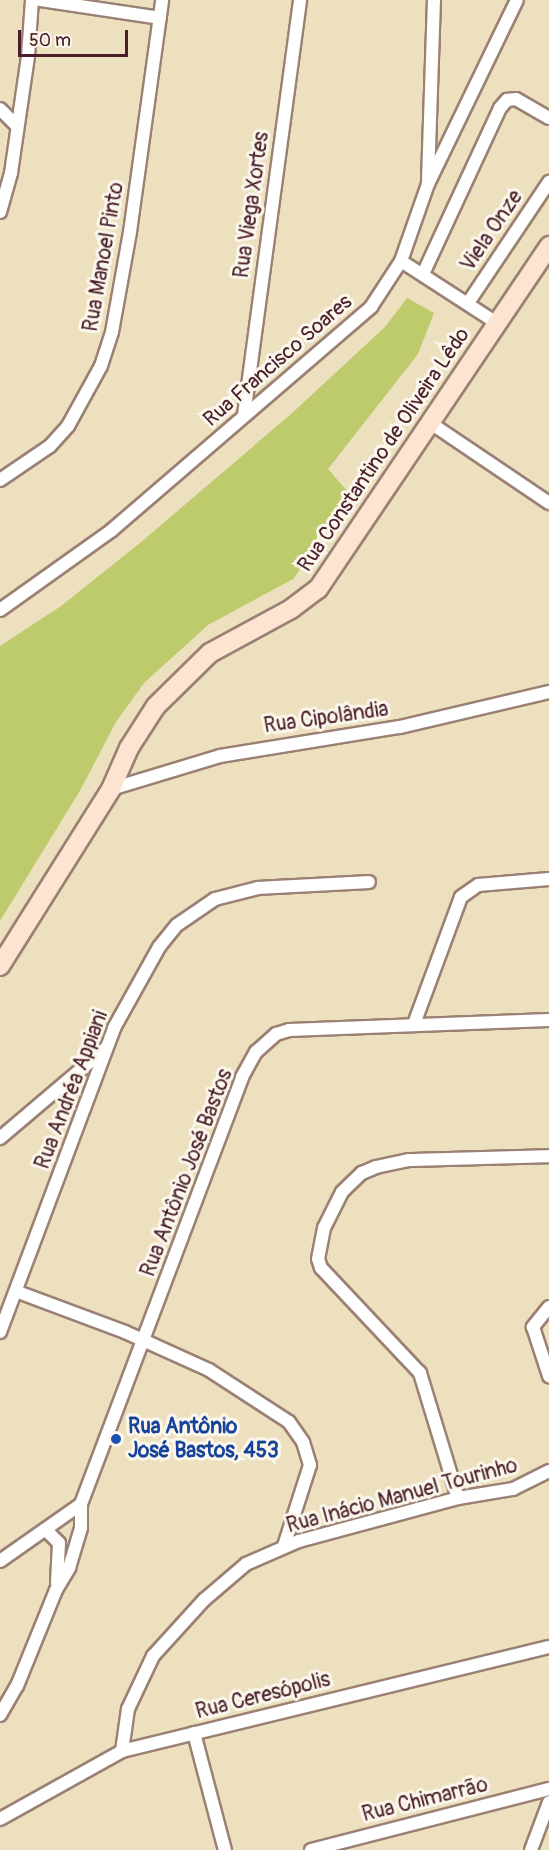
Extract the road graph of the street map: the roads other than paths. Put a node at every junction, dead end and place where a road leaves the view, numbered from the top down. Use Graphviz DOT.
graph roads {
  1 [pos="32,0"];
  2 [pos="40,0"];
  3 [pos="162,0"];
  4 [pos="300,0"];
  5 [pos="434,0"];
  6 [pos="517,0"];
  7 [pos="160,18"];
  8 [pos="0,109"];
  9 [pos="549,118"];
  10 [pos="17,126"];
  11 [pos="549,182"];
  12 [pos="428,184"];
  13 [pos="0,212"];
  14 [pos="549,246"];
  15 [pos="401,261"];
  16 [pos="423,274"];
  17 [pos="468,303"];
  18 [pos="497,323"];
  19 [pos="244,415"];
  20 [pos="429,422"];
  21 [pos="0,480"];
  22 [pos="549,503"];
  23 [pos="0,610"];
  24 [pos="549,692"];
  25 [pos="111,789"];
  26 [pos="549,879"];
  27 [pos="369,882"];
  28 [pos="0,966"];
  29 [pos="549,1020"];
  30 [pos="414,1024"];
  31 [pos="106,1048"];
  32 [pos="0,1138"];
  33 [pos="549,1156"];
  34 [pos="18,1292"];
  35 [pos="549,1307"];
  36 [pos="0,1332"];
  37 [pos="145,1341"];
  38 [pos="549,1376"];
  39 [pos="549,1471"];
  40 [pos="458,1498"];
  41 [pos="81,1504"];
  42 [pos="46,1530"];
  43 [pos="284,1546"];
  44 [pos="0,1561"];
  45 [pos="56,1590"];
  46 [pos="549,1647"];
  47 [pos="0,1715"];
  48 [pos="194,1733"];
  49 [pos="122,1751"];
  50 [pos="549,1789"];
  51 [pos="549,1802"];
  52 [pos="0,1819"];
  53 [pos="367,1835"];
  54 [pos="225,1850"];
  55 [pos="311,1850"];
  56 [pos="362,1850"];
  57 [pos="531,1850"];
  1 -- 10 [label="street"];
  2 -- 7 [label="street"];
  3 -- 7 [label="street, Rua Manoel Pinto"];
  4 -- 19 [label="street, Rua Viega Xortes"];
  5 -- 12 [label="street"];
  6 -- 12 [label="street, Rua Francisco Soares"];
  7 -- 21 [label="street, Rua Manoel Pinto"];
  8 -- 10 [label="street"];
  9 -- 16 [label="street"];
  10 -- 13 [label="street"];
  11 -- 17 [label="street, Viela Onze"];
  12 -- 15 [label="street, Rua Francisco Soares"];
  14 -- 18 [label="street, Rua Constantino de Oliveira Lêdo"];
  15 -- 16 [label="street, Viela Onze"];
  15 -- 19 [label="street, Rua Francisco Soares"];
  16 -- 17 [label="street, Viela Onze"];
  17 -- 18 [label="street, Viela Onze"];
  18 -- 20 [label="street, Rua Constantino de Oliveira Lêdo"];
  19 -- 23 [label="street, Rua Francisco Soares"];
  20 -- 22 [label="street"];
  20 -- 25 [label="street, Rua Constantino de Oliveira Lêdo"];
  24 -- 25 [label="street, Rua Cipolândia"];
  25 -- 28 [label="street, Rua Constantino de Oliveira Lêdo"];
  26 -- 30 [label="street"];
  27 -- 31 [label="street, Rua Andréa Appiani"];
  29 -- 30 [label="street, Rua Antônio José Bastos"];
  30 -- 37 [label="street, Rua Antônio José Bastos"];
  31 -- 32 [label="street"];
  31 -- 34 [label="street, Rua Andréa Appiani"];
  33 -- 40 [label="street"];
  34 -- 36 [label="street, Rua Andréa Appiani"];
  34 -- 37 [label="street"];
  35 -- 38 [label="street"];
  37 -- 41 [label="street, Rua Antônio José Bastos"];
  37 -- 43 [label="street"];
  39 -- 40 [label="street, Rua Inácio Manuel Tourinho"];
  40 -- 43 [label="street, Rua Inácio Manuel Tourinho"];
  41 -- 42 [label="street"];
  41 -- 45 [label="street, Rua Antônio José Bastos"];
  42 -- 44 [label="street"];
  42 -- 45 [label="street, Rua Antônio José Bastos"];
  43 -- 49 [label="street, Rua Inácio Manuel Tourinho"];
  45 -- 47 [label="street, Rua Antônio José Bastos"];
  46 -- 48 [label="street, Rua Ceresópolis"];
  48 -- 49 [label="street, Rua Ceresópolis"];
  48 -- 54 [label="street"];
  49 -- 52 [label="street, Rua Ceresópolis"];
  50 -- 53 [label="street, Rua Chimarrão"];
  51 -- 57 [label="street"];
  53 -- 55 [label="street, Rua Chimarrão"];
  53 -- 56 [label="street"];
}
